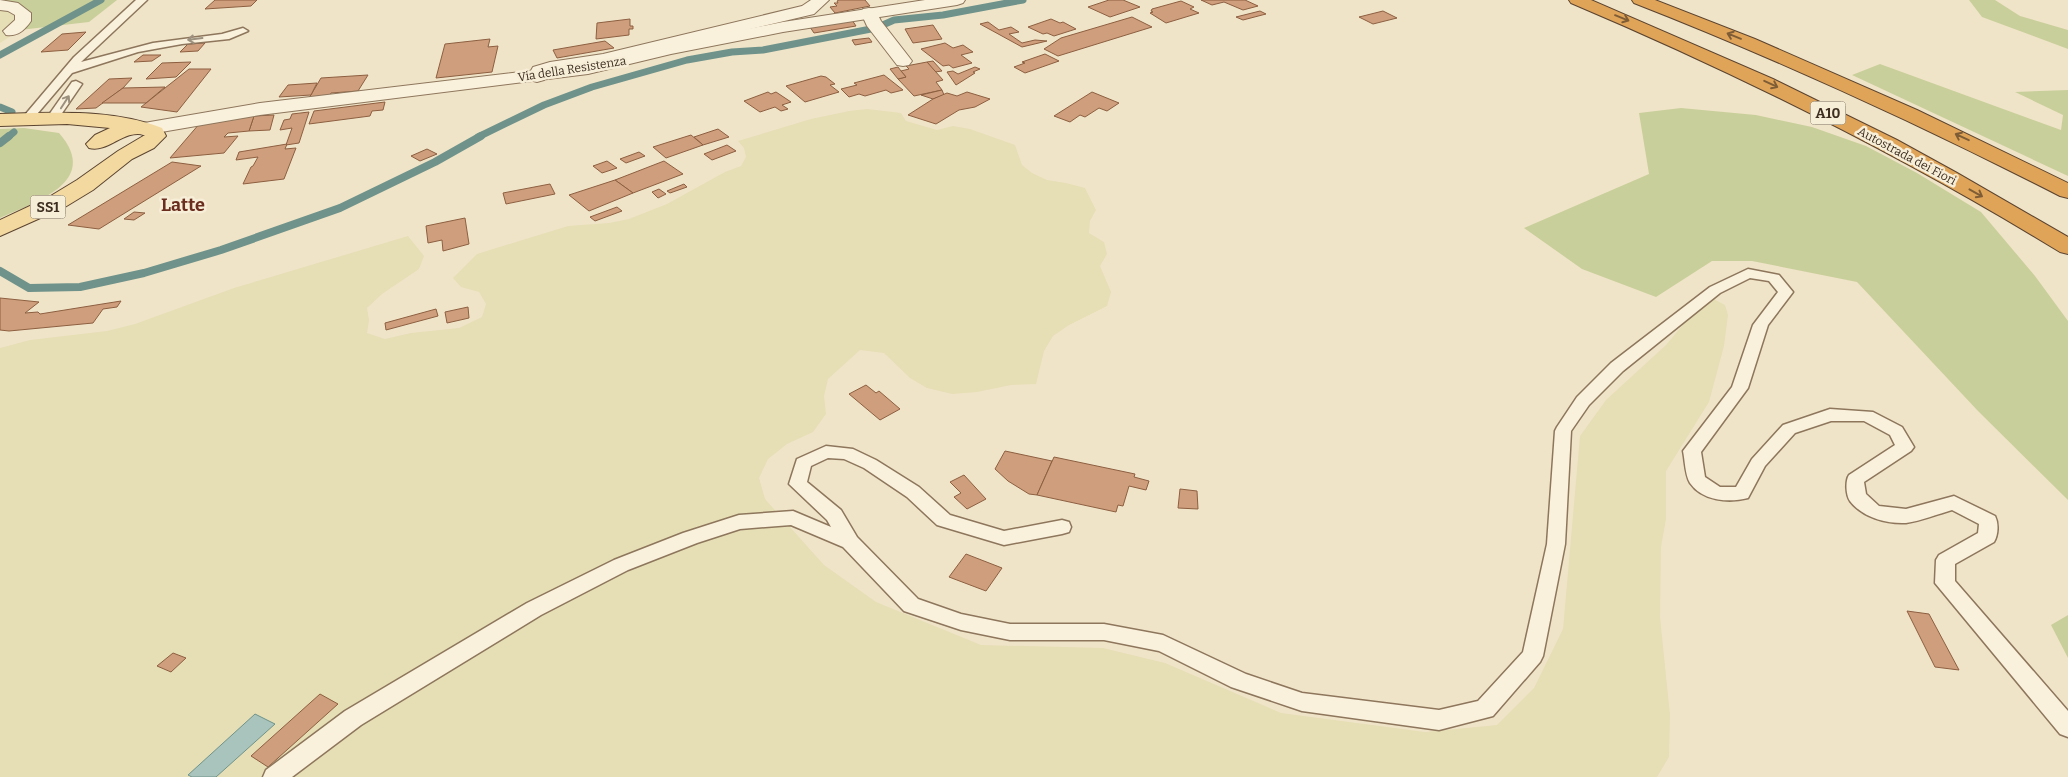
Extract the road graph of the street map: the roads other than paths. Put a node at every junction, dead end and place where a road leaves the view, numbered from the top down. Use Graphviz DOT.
graph roads {
  1 [pos="142,0"];
  2 [pos="821,0"];
  3 [pos="957,0"];
  4 [pos="1577,0"];
  5 [pos="1640,0"];
  6 [pos="0,5"];
  7 [pos="875,22"];
  8 [pos="12,31"];
  9 [pos="243,31"];
  10 [pos="903,61"];
  11 [pos="67,72"];
  12 [pos="538,76"];
  13 [pos="76,84"];
  14 [pos="28,118"];
  15 [pos="59,119"];
  16 [pos="0,120"];
  17 [pos="146,134"];
  18 [pos="97,148"];
  19 [pos="86,185"];
  20 [pos="2068,191"];
  21 [pos="5,227"];
  22 [pos="2068,248"];
  23 [pos="1062,527"];
  24 [pos="850,542"];
  25 [pos="2068,727"];
  26 [pos="274,777"];
  1 -- 11 [label="lane"];
  2 -- 12 [label="street"];
  3 -- 7 [label="street, Via della Resistenza"];
  4 -- 22 [label="highway, Autostrada dei Fiori / A10, one-way"];
  20 -- 5 [label="highway, A10, one-way"];
  6 -- 8 [label="street"];
  7 -- 10 [label="street"];
  7 -- 12 [label="street, Via della Resistenza"];
  9 -- 11 [label="lane, one-way"];
  11 -- 14 [label="lane"];
  12 -- 17 [label="street, Via della Resistenza"];
  15 -- 13 [label="lane, one-way"];
  14 -- 15 [label="main road"];
  14 -- 16 [label="main road"];
  15 -- 17 [label="main road"];
  15 -- 18 [label="main road"];
  17 -- 18 [label="main road"];
  17 -- 19 [label="main road, SS1"];
  18 -- 19 [label="main road"];
  19 -- 21 [label="main road, SS1"];
  23 -- 24 [label="lane"];
  24 -- 25 [label="lane"];
  24 -- 26 [label="lane"];
}
